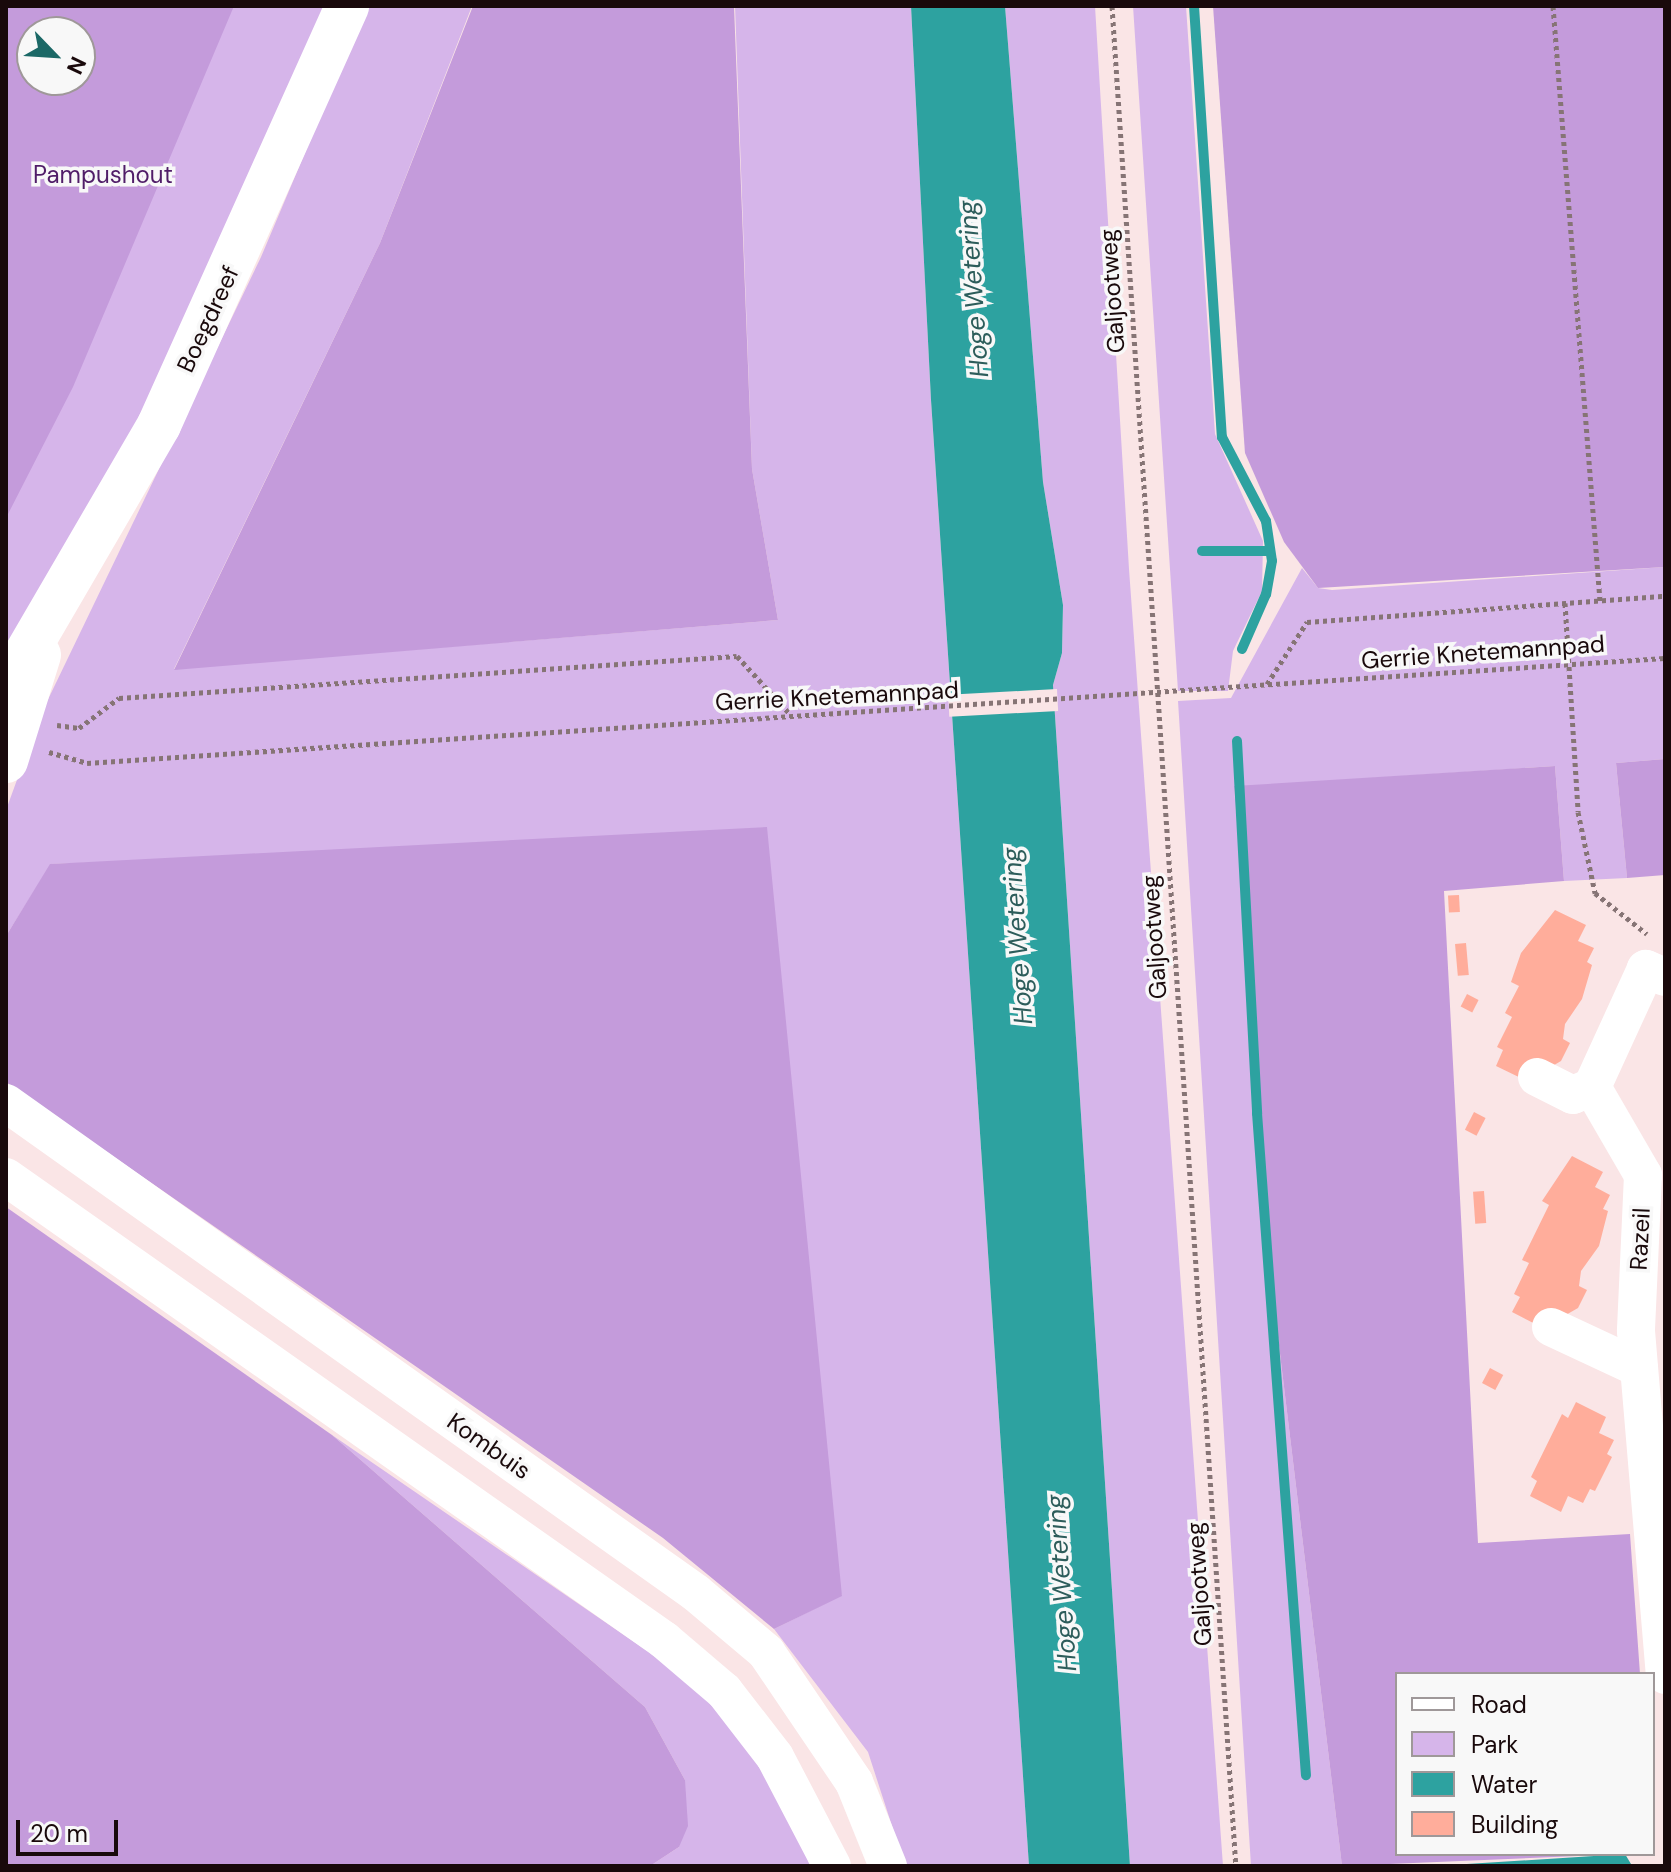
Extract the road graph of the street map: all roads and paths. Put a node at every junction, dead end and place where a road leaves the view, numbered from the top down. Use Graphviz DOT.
graph roads {
  1 [pos="347,6"];
  2 [pos="1112,6"];
  3 [pos="1553,6"];
  4 [pos="1665,596"];
  5 [pos="1600,601"];
  6 [pos="1565,603"];
  7 [pos="49,622"];
  8 [pos="1665,658"];
  9 [pos="1569,664"];
  10 [pos="1266,685"];
  11 [pos="6,688"];
  12 [pos="1155,692"];
  13 [pos="791,715"];
  14 [pos="11,748"];
  15 [pos="1656,973"];
  16 [pos="1537,1077"];
  17 [pos="1592,1087"];
  18 [pos="6,1103"];
  19 [pos="1647,1153"];
  20 [pos="6,1177"];
  21 [pos="1551,1327"];
  22 [pos="1650,1334"];
  23 [pos="1639,1368"];
  24 [pos="1665,1675"];
  25 [pos="832,1866"];
  26 [pos="888,1866"];
  27 [pos="1236,1866"];
  1 -- 7 [label="street, Boegdreef"];
  2 -- 12 [label="path, Galjootweg"];
  3 -- 5 [label="path"];
  4 -- 5 [label="path"];
  5 -- 6 [label="path"];
  6 -- 9 [label="path"];
  6 -- 10 [label="path"];
  7 -- 11 [label="street, Boegdreef"];
  7 -- 14 [label="street, Boegdreef"];
  8 -- 9 [label="path, Gerrie Knetemannpad"];
  9 -- 10 [label="path, Gerrie Knetemannpad"];
  9 -- 15 [label="path"];
  10 -- 12 [label="path, Gerrie Knetemannpad"];
  12 -- 13 [label="path, Gerrie Knetemannpad"];
  12 -- 27 [label="path, Galjootweg"];
  13 -- 14 [label="path, Gerrie Knetemannpad"];
  13 -- 14 [label="path"];
  15 -- 17 [label="street"];
  16 -- 17 [label="street"];
  17 -- 19 [label="street, Razeil"];
  18 -- 26 [label="street, Kombuis"];
  19 -- 22 [label="street, Razeil"];
  20 -- 25 [label="street"];
  21 -- 23 [label="street"];
  22 -- 23 [label="street, Razeil"];
  23 -- 24 [label="street, Razeil"];
}
